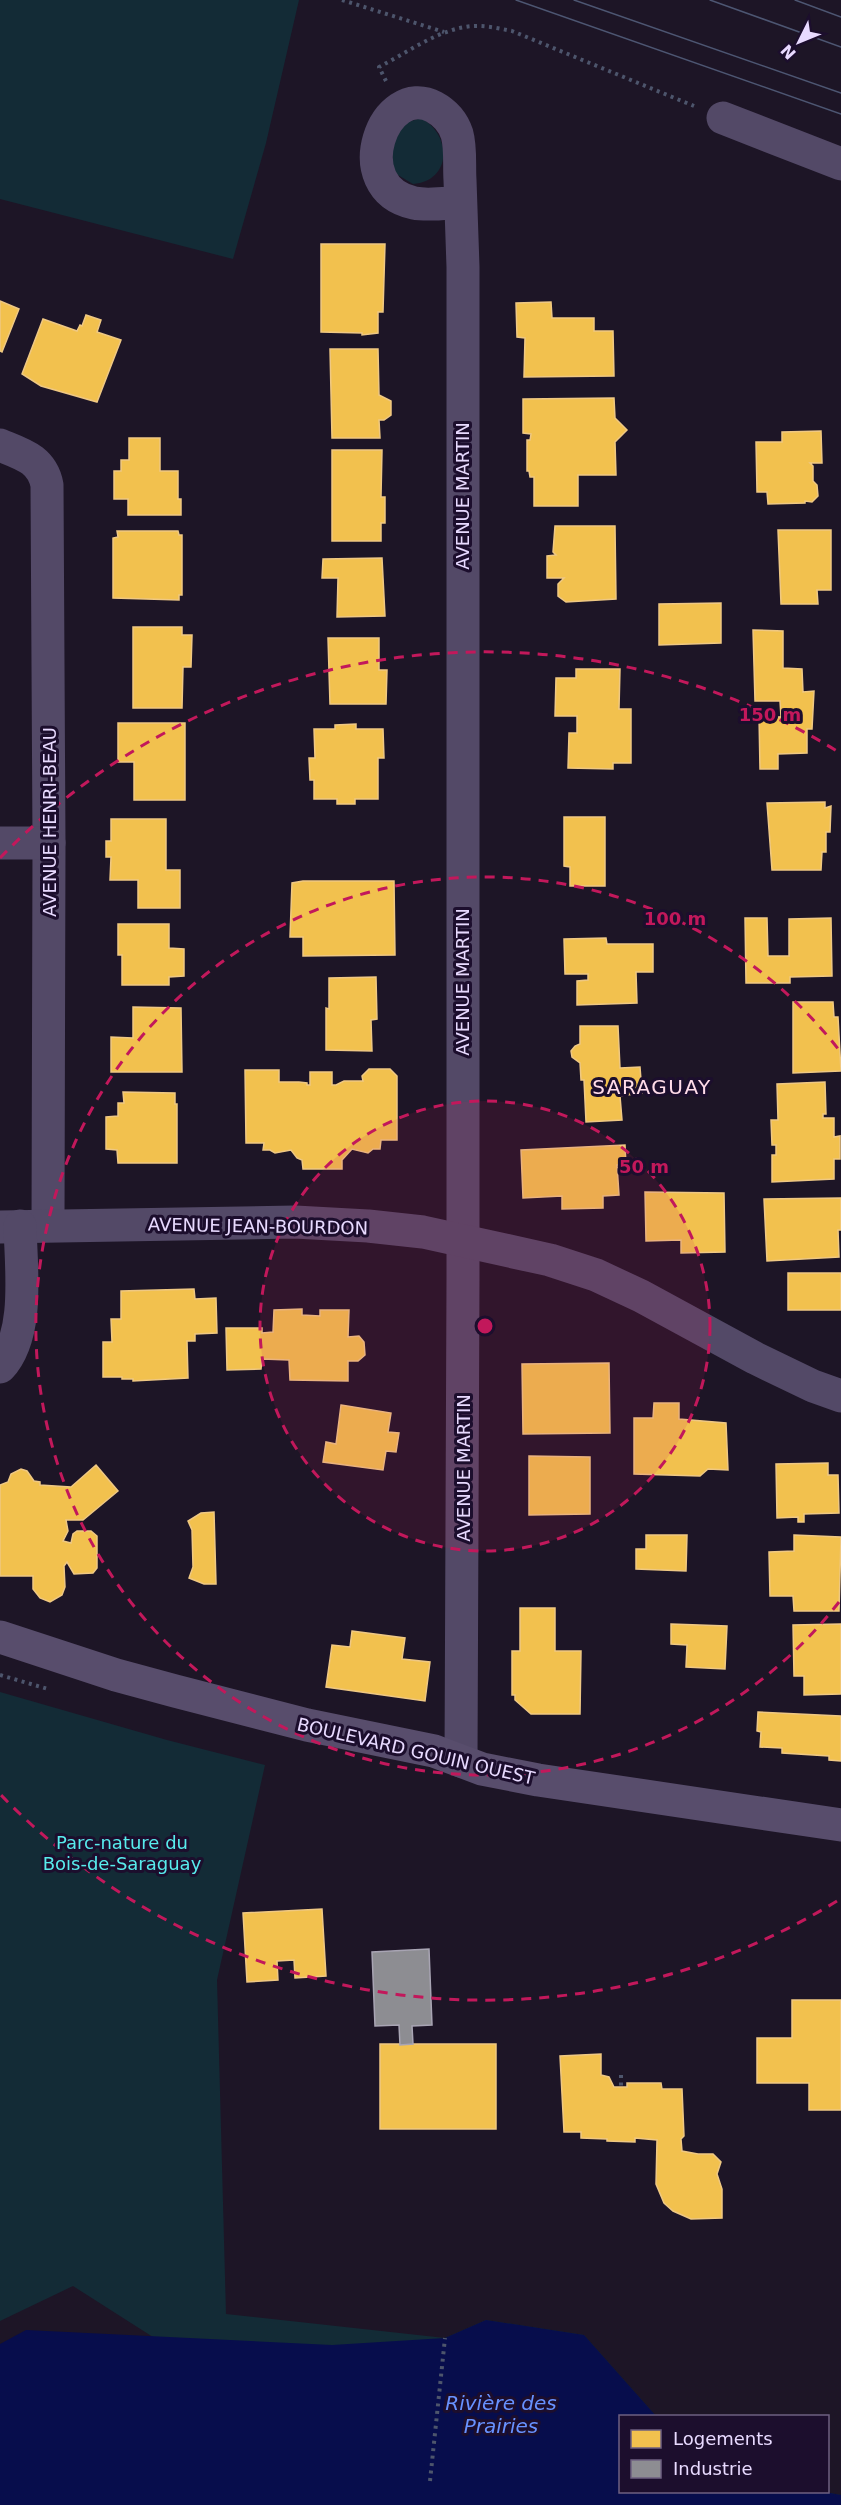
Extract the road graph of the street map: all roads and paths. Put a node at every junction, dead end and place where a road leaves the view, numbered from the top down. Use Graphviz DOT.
graph roads {
  1 [pos="342,0"];
  2 [pos="444,32"];
  3 [pos="379,67"];
  4 [pos="723,118"];
  5 [pos="841,164"];
  6 [pos="460,202"];
  7 [pos="0,446"];
  8 [pos="0,843"];
  9 [pos="49,843"];
  10 [pos="23,1226"];
  11 [pos="463,1241"];
  12 [pos="0,1367"];
  13 [pos="841,1396"];
  14 [pos="0,1637"];
  15 [pos="461,1761"];
  16 [pos="841,1825"];
  17 [pos="621,2075"];
  18 [pos="621,2087"];
  19 [pos="446,2338"];
  20 [pos="429,2481"];
  1 -- 2 [label="path"];
  2 -- 3 [label="path"];
  2 -- 4 [label="path"];
  4 -- 5 [label="street"];
  6 -- 11 [label="street, AVENUE MARTIN"];
  7 -- 9 [label="street, AVENUE HENRI-BEAU"];
  8 -- 9 [label="street"];
  9 -- 10 [label="street, AVENUE HENRI-BEAU"];
  10 -- 11 [label="street, AVENUE JEAN-BOURDON"];
  10 -- 12 [label="street, AVENUE HENRI-BEAU"];
  11 -- 13 [label="street, AVENUE JEAN-BOURDON"];
  11 -- 15 [label="street, AVENUE MARTIN"];
  14 -- 15 [label="street, BOULEVARD GOUIN OUEST"];
  15 -- 16 [label="street, BOULEVARD GOUIN OUEST"];
  17 -- 18 [label="path"];
  19 -- 20 [label="path"];
}
